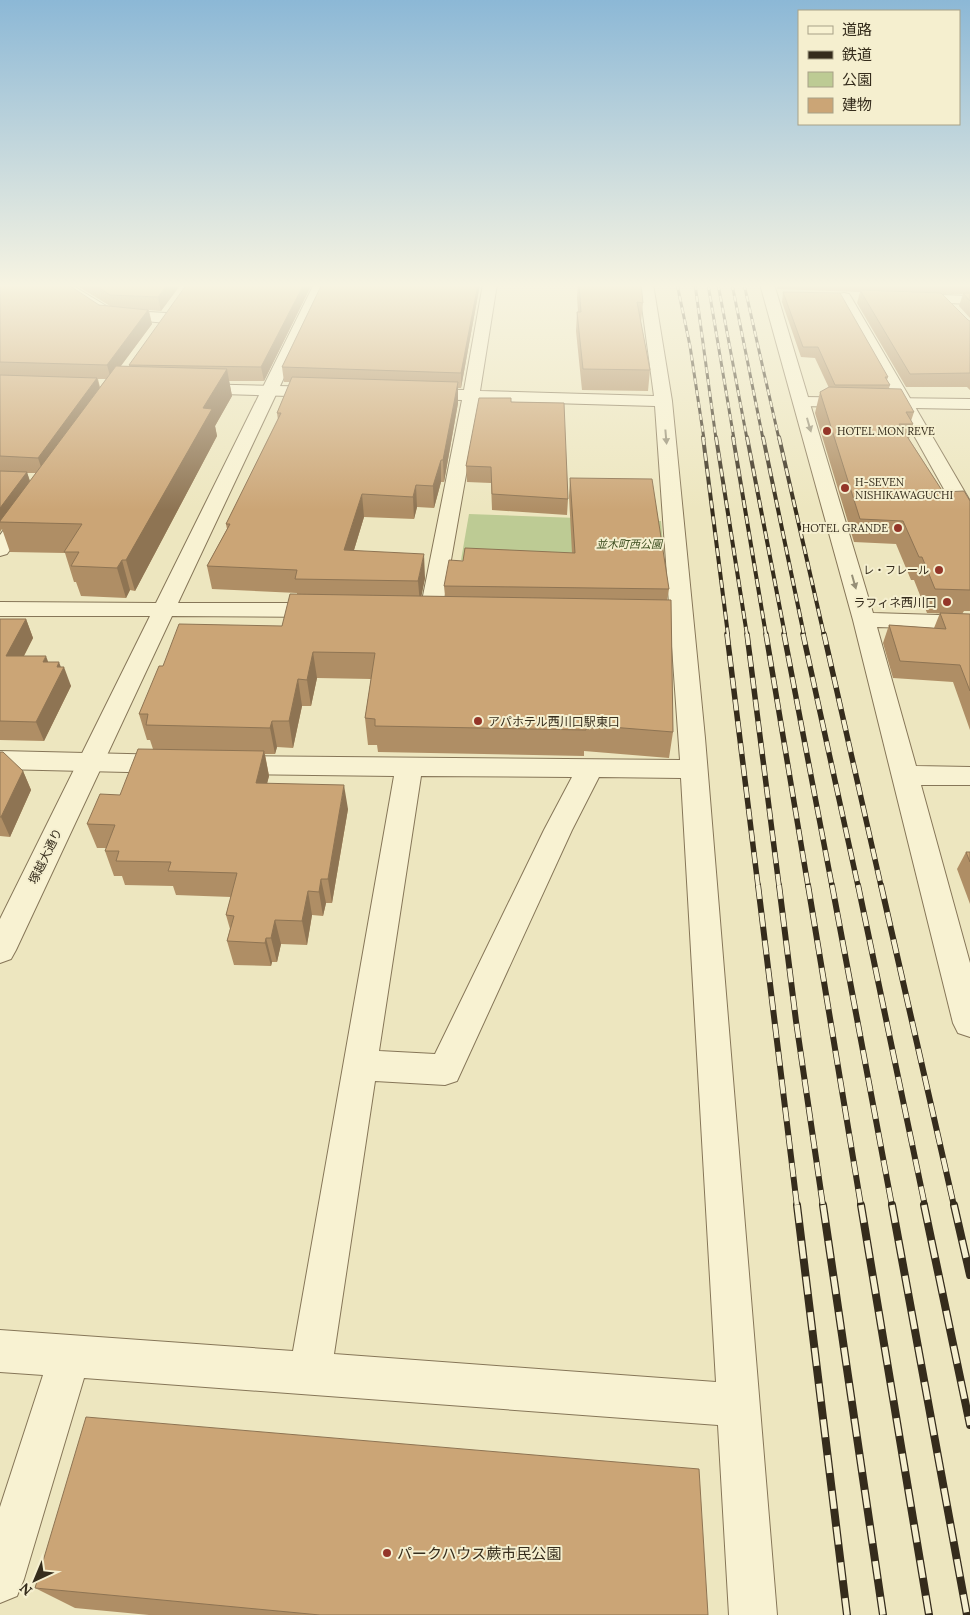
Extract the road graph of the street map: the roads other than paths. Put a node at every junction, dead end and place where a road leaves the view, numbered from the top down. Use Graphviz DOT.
graph roads {
  1 [pos="285,359"];
  2 [pos="478,359"];
  3 [pos="657,359"];
  4 [pos="789,359"];
  5 [pos="879,359"];
  6 [pos="173,388"];
  7 [pos="270,390"];
  8 [pos="337,392"];
  9 [pos="404,394"];
  10 [pos="472,396"];
  11 [pos="663,401"];
  12 [pos="802,402"];
  13 [pos="904,404"];
  14 [pos="970,404"];
  15 [pos="39,496"];
  16 [pos="970,518"];
  17 [pos="0,550"];
  18 [pos="166,608"];
  19 [pos="0,609"];
  20 [pos="343,610"];
  21 [pos="432,611"];
  22 [pos="611,616"];
  23 [pos="681,617"];
  24 [pos="864,620"];
  25 [pos="970,623"];
  26 [pos="0,760"];
  27 [pos="90,763"];
  28 [pos="409,767"];
  29 [pos="590,769"];
  30 [pos="694,769"];
  31 [pos="905,775"];
  32 [pos="970,776"];
  33 [pos="0,950"];
  34 [pos="970,1023"];
  35 [pos="361,1066"];
  36 [pos="0,1351"];
  37 [pos="70,1356"];
  38 [pos="310,1372"];
  39 [pos="738,1405"];
  40 [pos="0,1579"];
  41 [pos="754,1615"];
  1 -- 7 [label="street, 塚越大通り"];
  2 -- 10 [label="street"];
  3 -- 11 [label="street"];
  4 -- 12 [label="street"];
  5 -- 13 [label="street"];
  6 -- 7 [label="street"];
  7 -- 8 [label="street"];
  7 -- 18 [label="street, 塚越大通り"];
  9 -- 10 [label="street"];
  10 -- 11 [label="street"];
  10 -- 21 [label="street"];
  11 -- 23 [label="street, one-way"];
  12 -- 13 [label="street"];
  12 -- 24 [label="street, one-way"];
  13 -- 14 [label="street"];
  13 -- 16 [label="street"];
  15 -- 17 [label="street"];
  18 -- 19 [label="street"];
  18 -- 20 [label="street"];
  18 -- 27 [label="street, 塚越大通り"];
  22 -- 23 [label="street"];
  23 -- 30 [label="street"];
  24 -- 25 [label="street"];
  24 -- 31 [label="street"];
  26 -- 27 [label="street"];
  27 -- 28 [label="street"];
  27 -- 33 [label="street, 塚越大通り"];
  28 -- 29 [label="street"];
  28 -- 35 [label="street"];
  29 -- 30 [label="street"];
  29 -- 35 [label="street"];
  30 -- 39 [label="street"];
  31 -- 32 [label="street"];
  31 -- 34 [label="street"];
  35 -- 38 [label="street"];
  36 -- 37 [label="street"];
  37 -- 38 [label="street"];
  37 -- 40 [label="street"];
  38 -- 39 [label="street"];
  39 -- 41 [label="street"];
}
